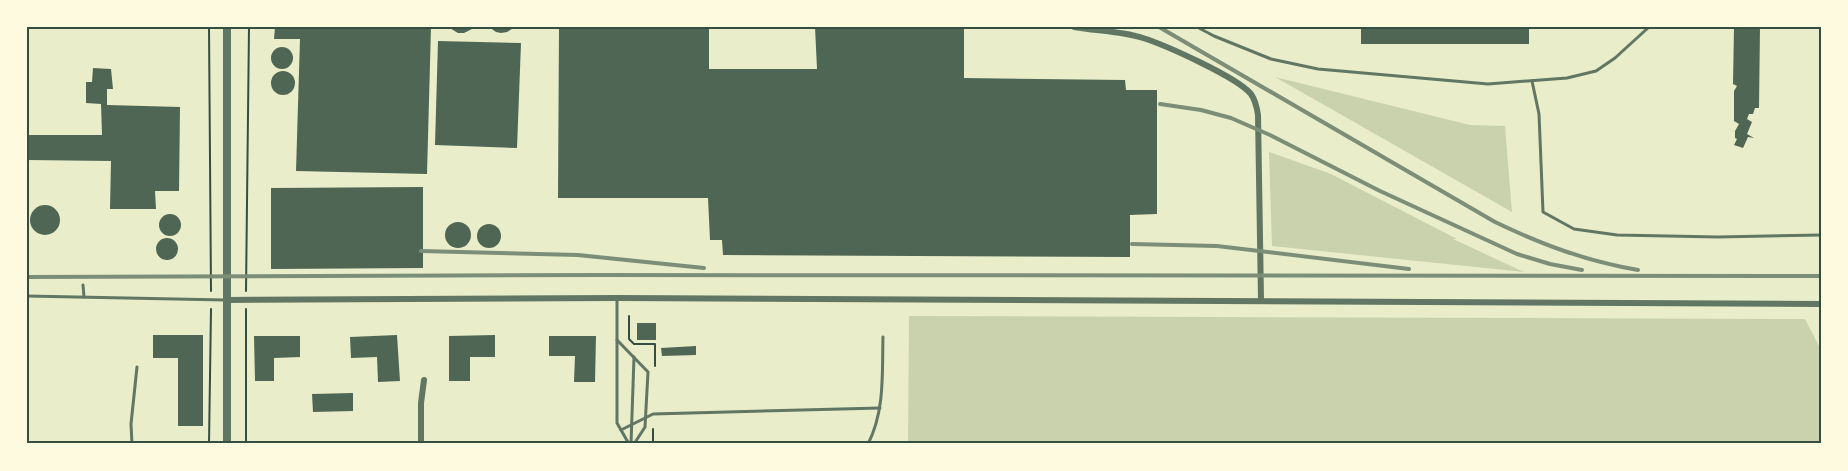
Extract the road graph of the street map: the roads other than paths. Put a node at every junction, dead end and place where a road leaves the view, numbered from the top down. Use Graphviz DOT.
graph roads {
  1 [pos="227,27"];
  2 [pos="1074,27"];
  3 [pos="1197,27"];
  4 [pos="1649,27"];
  5 [pos="1532,81"];
  6 [pos="1821,235"];
  7 [pos="82,285"];
  8 [pos="27,296"];
  9 [pos="84,297"];
  10 [pos="617,298"];
  11 [pos="227,300"];
  12 [pos="1261,300"];
  13 [pos="1821,304"];
  14 [pos="883,337"];
  15 [pos="617,339"];
  16 [pos="634,357"];
  17 [pos="137,367"];
  18 [pos="424,380"];
  19 [pos="880,408"];
  20 [pos="645,418"];
  21 [pos="632,425"];
  22 [pos="621,430"];
  23 [pos="132,444"];
  24 [pos="227,444"];
  25 [pos="421,444"];
  26 [pos="631,444"];
  27 [pos="868,444"];
  1 -- 11 [label="street"];
  2 -- 12 [label="street"];
  3 -- 5 [label="lane"];
  4 -- 5 [label="lane"];
  5 -- 6 [label="lane"];
  7 -- 9 [label="lane"];
  8 -- 9 [label="lane"];
  9 -- 11 [label="lane"];
  10 -- 11 [label="street"];
  10 -- 12 [label="street"];
  10 -- 15 [label="lane"];
  11 -- 24 [label="street"];
  12 -- 13 [label="street"];
  14 -- 19 [label="lane"];
  15 -- 16 [label="lane"];
  15 -- 22 [label="lane"];
  16 -- 20 [label="lane"];
  16 -- 21 [label="lane"];
  17 -- 23 [label="lane"];
  18 -- 25 [label="street"];
  19 -- 20 [label="lane"];
  19 -- 27 [label="lane"];
  20 -- 21 [label="lane"];
  20 -- 26 [label="lane"];
  21 -- 22 [label="lane"];
  21 -- 26 [label="lane"];
  22 -- 26 [label="lane"];
}
